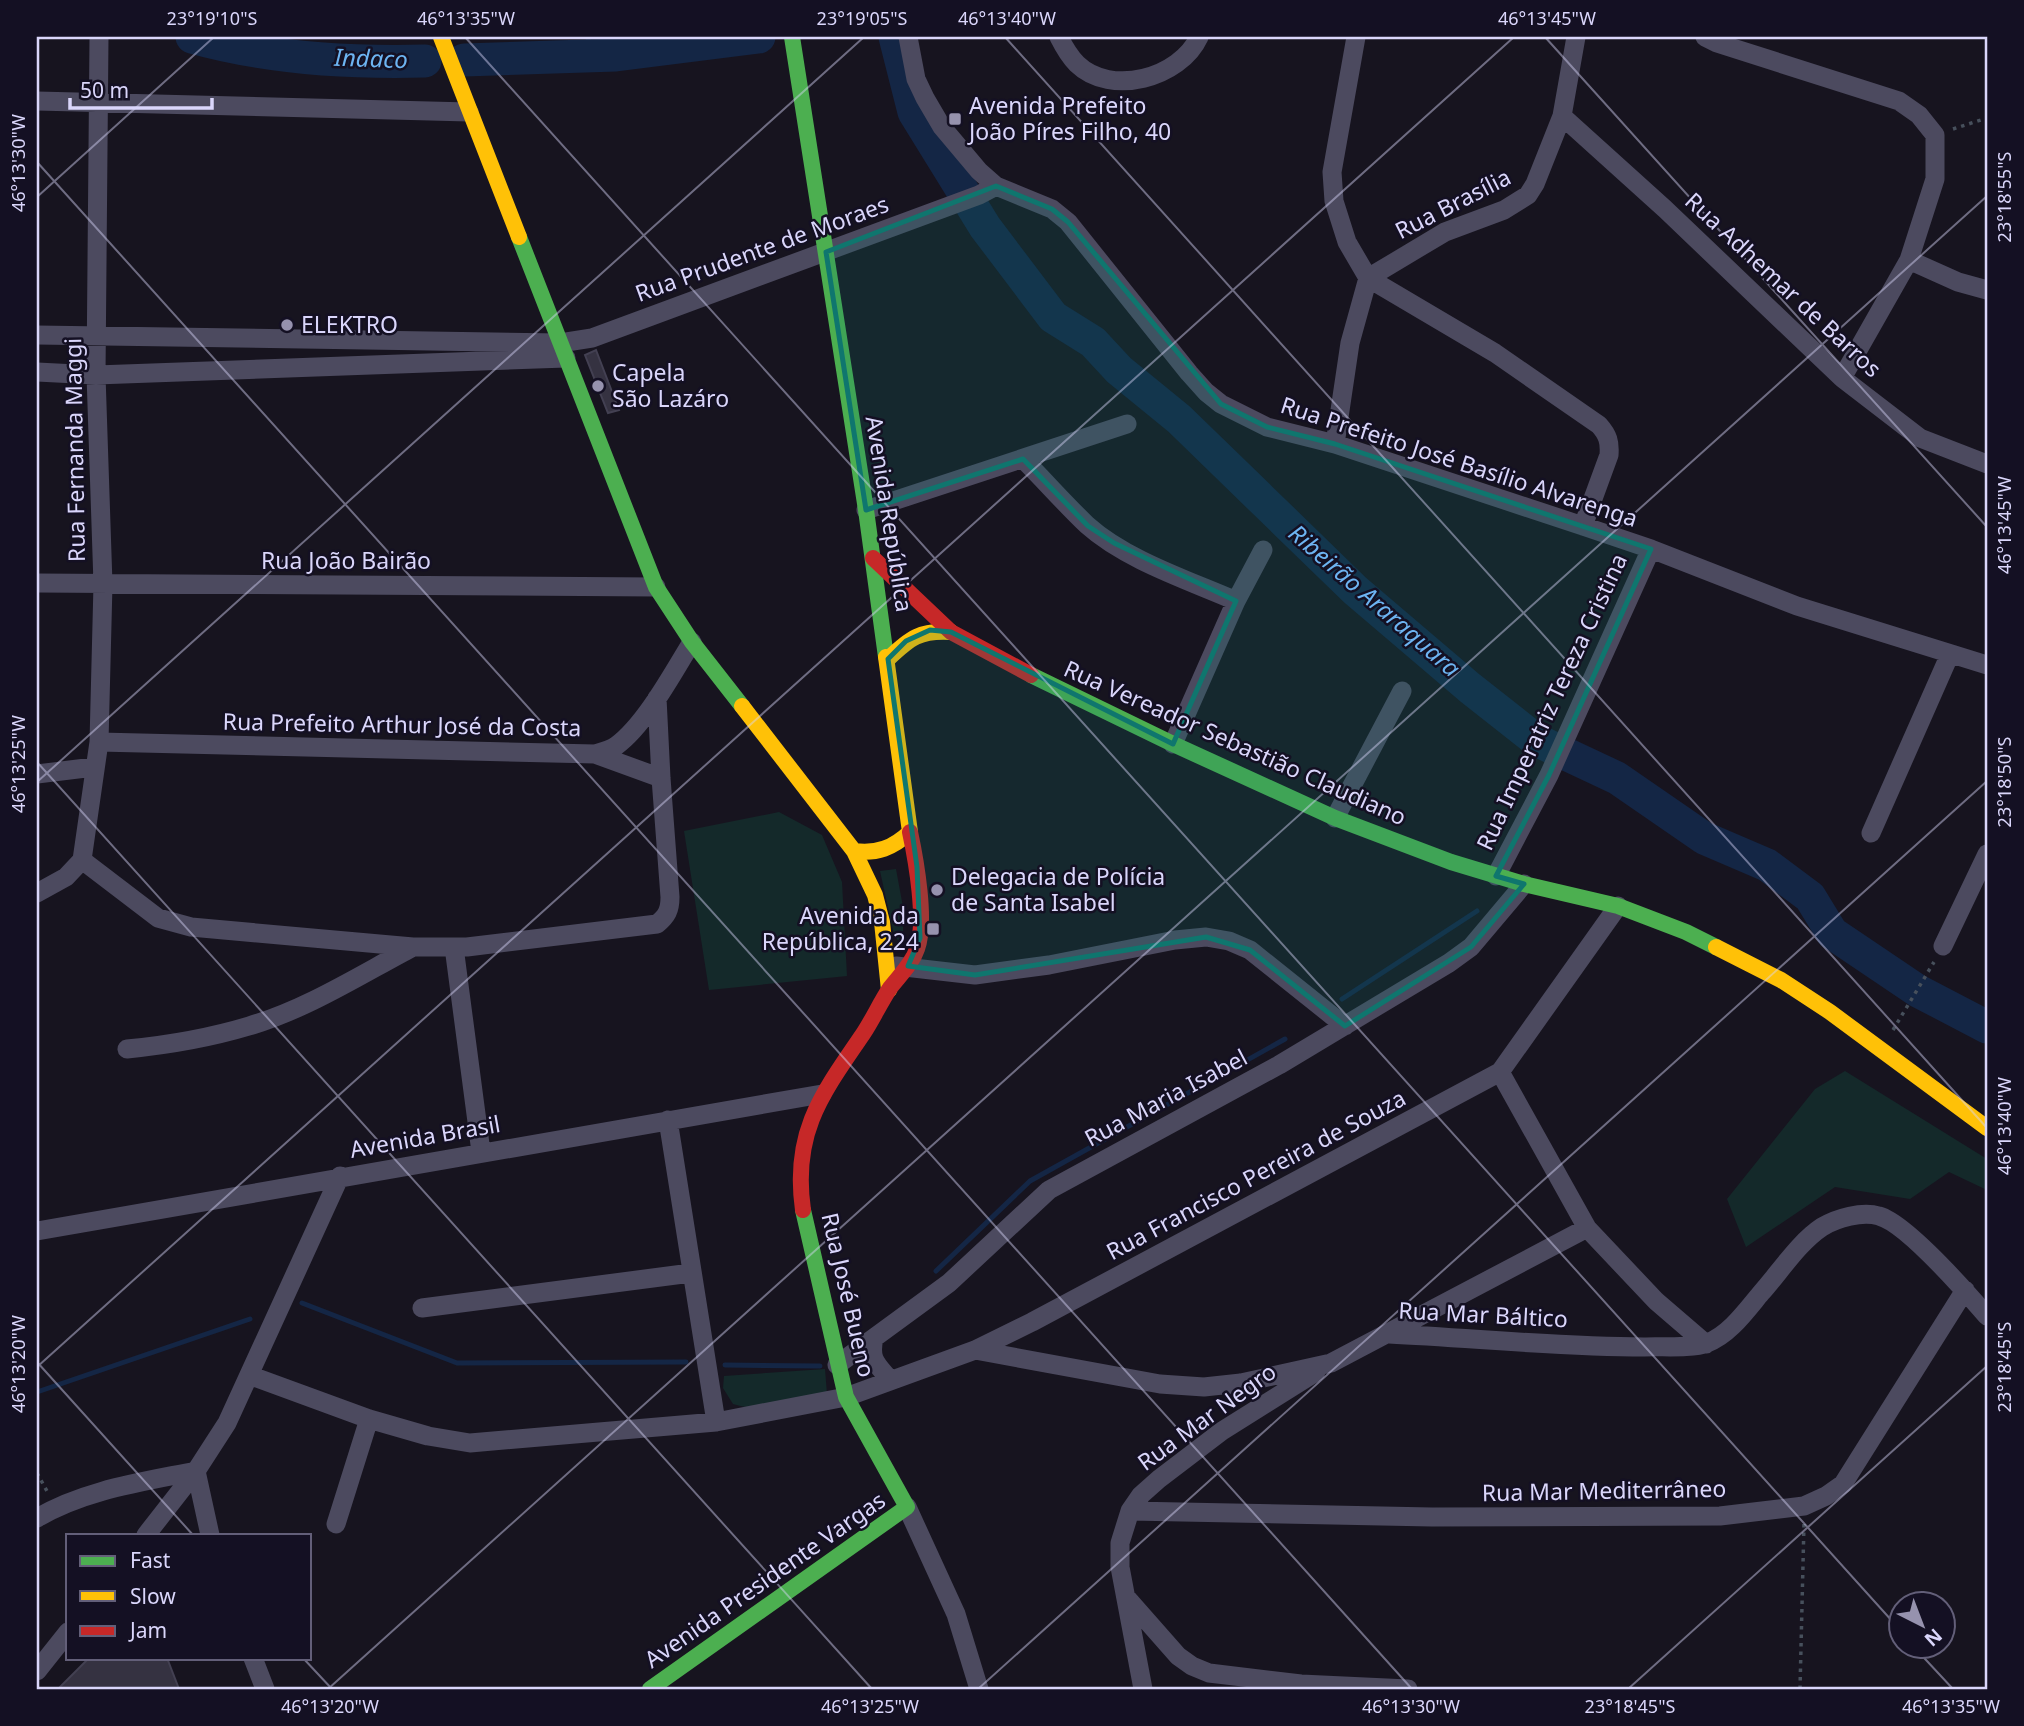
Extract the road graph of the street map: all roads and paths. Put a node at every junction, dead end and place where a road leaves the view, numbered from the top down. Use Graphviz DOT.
graph roads {
  1 [pos="99,37"];
  2 [pos="441,37"];
  3 [pos="792,37"];
  4 [pos="908,37"];
  5 [pos="1059,37"];
  6 [pos="1199,37"];
  7 [pos="1356,37"];
  8 [pos="1576,37"];
  9 [pos="1705,37"];
  10 [pos="37,101"];
  11 [pos="99,102"];
  12 [pos="469,112"];
  13 [pos="1562,116"];
  14 [pos="1987,118"];
  15 [pos="1935,135"];
  16 [pos="987,190"];
  17 [pos="825,252"];
  18 [pos="1909,260"];
  19 [pos="1368,278"];
  20 [pos="1987,290"];
  21 [pos="37,335"];
  22 [pos="96,335"];
  23 [pos="563,351"];
  24 [pos="37,372"];
  25 [pos="96,375"];
  26 [pos="1842,378"];
  27 [pos="1127,424"];
  28 [pos="1335,444"];
  29 [pos="1023,459"];
  30 [pos="1987,464"];
  31 [pos="866,510"];
  32 [pos="1583,526"];
  33 [pos="1651,549"];
  34 [pos="1263,550"];
  35 [pos="873,558"];
  36 [pos="37,583"];
  37 [pos="103,584"];
  38 [pos="656,587"];
  39 [pos="1236,601"];
  40 [pos="951,632"];
  41 [pos="692,642"];
  42 [pos="1950,654"];
  43 [pos="888,659"];
  44 [pos="1987,665"];
  45 [pos="1402,691"];
  46 [pos="657,698"];
  47 [pos="99,743"];
  48 [pos="1173,744"];
  49 [pos="595,754"];
  50 [pos="94,767"];
  51 [pos="37,775"];
  52 [pos="661,778"];
  53 [pos="1335,818"];
  54 [pos="910,831"];
  55 [pos="1871,833"];
  56 [pos="854,851"];
  57 [pos="1987,854"];
  58 [pos="82,860"];
  59 [pos="1496,876"];
  60 [pos="1524,884"];
  61 [pos="37,894"];
  62 [pos="1618,906"];
  63 [pos="1942,946"];
  64 [pos="413,947"];
  65 [pos="454,947"];
  66 [pos="887,965"];
  67 [pos="908,966"];
  68 [pos="889,990"];
  69 [pos="1345,1027"];
  70 [pos="127,1049"];
  71 [pos="1882,1050"];
  72 [pos="1500,1072"];
  73 [pos="822,1094"];
  74 [pos="668,1120"];
  75 [pos="1987,1128"];
  76 [pos="481,1152"];
  77 [pos="340,1176"];
  78 [pos="1587,1228"];
  79 [pos="37,1231"];
  80 [pos="691,1273"];
  81 [pos="1965,1290"];
  82 [pos="422,1308"];
  83 [pos="1987,1316"];
  84 [pos="1389,1334"];
  85 [pos="874,1338"];
  86 [pos="1706,1344"];
  87 [pos="975,1350"];
  88 [pos="1332,1363"];
  89 [pos="837,1365"];
  90 [pos="249,1375"];
  91 [pos="890,1380"];
  92 [pos="846,1397"];
  93 [pos="369,1419"];
  94 [pos="716,1422"];
  95 [pos="196,1471"];
  96 [pos="1804,1506"];
  97 [pos="906,1507"];
  98 [pos="1130,1511"];
  99 [pos="37,1518"];
  100 [pos="336,1524"];
  101 [pos="147,1534"];
  102 [pos="210,1534"];
  103 [pos="1125,1596"];
  104 [pos="66,1635"];
  105 [pos="254,1660"];
  106 [pos="37,1671"];
  107 [pos="1303,1687"];
  108 [pos="265,1689"];
  109 [pos="650,1689"];
  110 [pos="979,1689"];
  111 [pos="1143,1689"];
  112 [pos="1408,1689"];
  113 [pos="1800,1689"];
  1 -- 11 [label="street, Rua Fernanda Maggi"];
  2 -- 12 [label="main road"];
  3 -- 17 [label="main road, Avenida República"];
  4 -- 16 [label="street"];
  5 -- 6 [label="street"];
  7 -- 19 [label="street"];
  8 -- 13 [label="street, Rua Brasília"];
  9 -- 15 [label="street"];
  10 -- 11 [label="street"];
  11 -- 12 [label="street"];
  11 -- 22 [label="street, Rua Fernanda Maggi"];
  12 -- 23 [label="main road"];
  13 -- 19 [label="street, Rua Brasília"];
  13 -- 26 [label="street, Rua Adhemar de Barros"];
  14 -- 15 [label="path"];
  15 -- 18 [label="street"];
  16 -- 17 [label="street, Rua Prudente de Moraes"];
  16 -- 28 [label="street, Rua Prefeito José Basílio Alvarenga"];
  17 -- 23 [label="street, Rua Prudente de Moraes"];
  17 -- 31 [label="main road, Avenida República"];
  18 -- 20 [label="street"];
  18 -- 26 [label="street"];
  19 -- 28 [label="street"];
  19 -- 32 [label="street"];
  21 -- 22 [label="street"];
  22 -- 23 [label="street"];
  22 -- 25 [label="street, Rua Fernanda Maggi"];
  23 -- 25 [label="street"];
  23 -- 38 [label="main road"];
  24 -- 25 [label="street"];
  25 -- 37 [label="street, Rua Fernanda Maggi"];
  26 -- 30 [label="street, Rua Adhemar de Barros"];
  27 -- 29 [label="street"];
  28 -- 32 [label="street, Rua Prefeito José Basílio Alvarenga"];
  29 -- 31 [label="street"];
  29 -- 39 [label="street"];
  31 -- 35 [label="main road, Avenida República"];
  32 -- 33 [label="street, Rua Prefeito José Basílio Alvarenga"];
  33 -- 42 [label="street, Rua Prefeito José Basílio Alvarenga"];
  33 -- 59 [label="street, Rua Imperatriz Tereza Cristina"];
  34 -- 39 [label="street"];
  35 -- 40 [label="main road"];
  35 -- 43 [label="main road, Avenida República"];
  36 -- 37 [label="street, Rua João Bairão"];
  37 -- 38 [label="street, Rua João Bairão"];
  37 -- 47 [label="street, Rua Fernanda Maggi"];
  38 -- 41 [label="main road"];
  39 -- 48 [label="street"];
  40 -- 43 [label="main road"];
  40 -- 48 [label="main road, Rua Vereador Sebastião Claudiano"];
  41 -- 46 [label="street, Rua Prefeito Arthur José da Costa"];
  41 -- 56 [label="main road"];
  42 -- 44 [label="street, Rua Prefeito José Basílio Alvarenga"];
  42 -- 55 [label="street"];
  43 -- 54 [label="main road, Avenida República"];
  45 -- 53 [label="street"];
  46 -- 49 [label="street, Rua Prefeito Arthur José da Costa"];
  46 -- 52 [label="street"];
  47 -- 49 [label="street, Rua Prefeito Arthur José da Costa"];
  47 -- 50 [label="street, Rua Fernanda Maggi"];
  48 -- 53 [label="main road, Rua Vereador Sebastião Claudiano"];
  49 -- 52 [label="street"];
  50 -- 51 [label="street"];
  50 -- 58 [label="street, Rua Fernanda Maggi"];
  52 -- 65 [label="street"];
  53 -- 59 [label="main road, Rua Vereador Sebastião Claudiano"];
  54 -- 56 [label="main road"];
  54 -- 67 [label="main road, Avenida República"];
  56 -- 66 [label="main road"];
  57 -- 63 [label="street"];
  58 -- 61 [label="street"];
  58 -- 64 [label="street"];
  59 -- 60 [label="main road, Rua Vereador Sebastião Claudiano"];
  60 -- 62 [label="main road, Rua Vereador Sebastião Claudiano"];
  60 -- 69 [label="street, Rua Maria Isabel"];
  62 -- 71 [label="main road, Rua Vereador Sebastião Claudiano"];
  62 -- 72 [label="street, Rua Francisco Pereira de Souza"];
  63 -- 71 [label="path"];
  64 -- 65 [label="street"];
  64 -- 70 [label="street"];
  65 -- 76 [label="street"];
  66 -- 67 [label="street"];
  66 -- 68 [label="main road"];
  67 -- 68 [label="main road, Avenida República"];
  67 -- 69 [label="street"];
  68 -- 73 [label="main road, Rua José Bueno"];
  69 -- 85 [label="street, Rua Maria Isabel"];
  71 -- 75 [label="main road, Rua Vereador Sebastião Claudiano"];
  72 -- 78 [label="street"];
  72 -- 87 [label="street, Rua Francisco Pereira de Souza"];
  73 -- 74 [label="street, Avenida Brasil"];
  73 -- 89 [label="main road, Rua José Bueno"];
  74 -- 76 [label="street, Avenida Brasil"];
  74 -- 80 [label="street"];
  76 -- 77 [label="street, Avenida Brasil"];
  77 -- 79 [label="street, Avenida Brasil"];
  77 -- 90 [label="street"];
  78 -- 84 [label="street"];
  78 -- 86 [label="street"];
  80 -- 82 [label="street"];
  80 -- 94 [label="street"];
  81 -- 83 [label="street"];
  81 -- 86 [label="street"];
  81 -- 96 [label="street, Rua Mar Mediterrâneo"];
  84 -- 86 [label="street, Rua Mar Báltico"];
  84 -- 88 [label="street, Rua Mar Báltico"];
  85 -- 89 [label="street, Rua Maria Isabel"];
  85 -- 91 [label="street"];
  87 -- 88 [label="street, Rua Mar Báltico"];
  87 -- 91 [label="street, Rua Francisco Pereira de Souza"];
  88 -- 98 [label="street, Rua Mar Negro"];
  89 -- 92 [label="main road, Rua José Bueno"];
  90 -- 93 [label="street, Rua Francisco Pereira de Souza"];
  90 -- 95 [label="street"];
  91 -- 92 [label="street, Rua Francisco Pereira de Souza"];
  92 -- 94 [label="street, Rua Francisco Pereira de Souza"];
  92 -- 97 [label="main road, Rua José Bueno"];
  93 -- 94 [label="street, Rua Francisco Pereira de Souza"];
  93 -- 100 [label="street"];
  95 -- 99 [label="street"];
  95 -- 101 [label="street"];
  95 -- 102 [label="street"];
  96 -- 98 [label="street, Rua Mar Mediterrâneo"];
  96 -- 113 [label="path"];
  97 -- 109 [label="main road, Avenida Presidente Vargas"];
  97 -- 110 [label="street, Rua José Bueno"];
  98 -- 103 [label="street, Rua Mar Negro"];
  103 -- 107 [label="street"];
  103 -- 111 [label="street, Rua Mar Negro"];
  104 -- 106 [label="street"];
  105 -- 108 [label="street"];
  107 -- 112 [label="street"];
}
